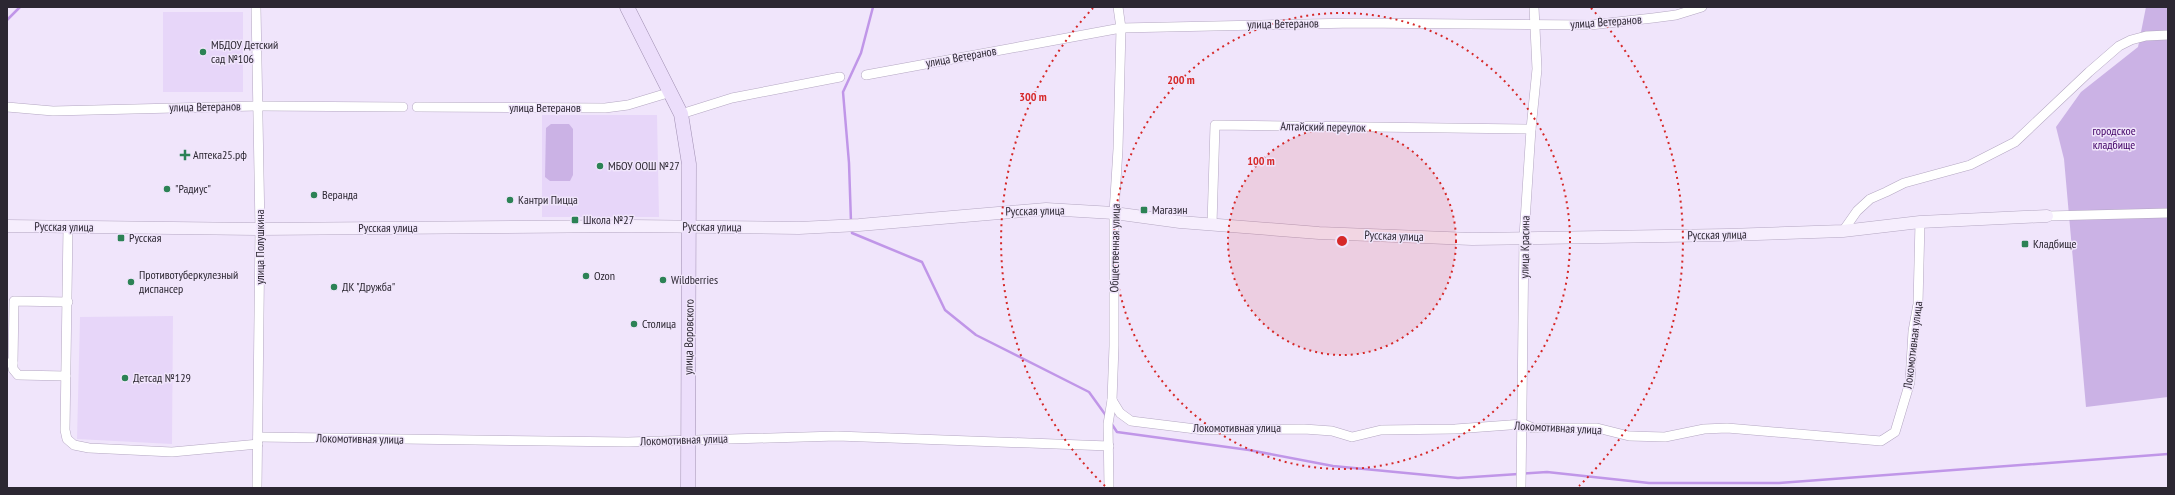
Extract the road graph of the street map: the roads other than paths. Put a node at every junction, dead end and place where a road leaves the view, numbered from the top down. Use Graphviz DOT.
graph roads {
  1 [pos="256,7"];
  2 [pos="627,7"];
  3 [pos="1118,7"];
  4 [pos="1534,7"];
  5 [pos="1702,7"];
  6 [pos="1534,25"];
  7 [pos="1121,28"];
  8 [pos="2168,35"];
  9 [pos="866,75"];
  10 [pos="840,78"];
  11 [pos="671,92"];
  12 [pos="258,106"];
  13 [pos="7,107"];
  14 [pos="403,107"];
  15 [pos="417,107"];
  16 [pos="681,114"];
  17 [pos="1531,129"];
  18 [pos="1114,213"];
  19 [pos="2168,213"];
  20 [pos="2046,216"];
  21 [pos="1920,222"];
  22 [pos="1212,224"];
  23 [pos="7,226"];
  24 [pos="690,226"];
  25 [pos="68,227"];
  26 [pos="260,229"];
  27 [pos="1843,230"];
  28 [pos="1524,237"];
  29 [pos="68,302"];
  30 [pos="10,363"];
  31 [pos="66,376"];
  32 [pos="1112,400"];
  33 [pos="1523,424"];
  34 [pos="688,440"];
  35 [pos="258,441"];
  36 [pos="1109,446"];
  37 [pos="257,488"];
  38 [pos="688,488"];
  39 [pos="1109,488"];
  40 [pos="1521,488"];
  1 -- 12 [label="street, улица Полушкина"];
  2 -- 11 [label="main road, улица Воровского"];
  3 -- 7 [label="street, Общественная улица"];
  4 -- 6 [label="street, улица Красина"];
  5 -- 6 [label="street, улица Ветеранов"];
  6 -- 7 [label="street, улица Ветеранов"];
  6 -- 17 [label="street, улица Красина"];
  7 -- 9 [label="street, улица Ветеранов"];
  7 -- 18 [label="street, Общественная улица"];
  8 -- 27 [label="street"];
  10 -- 16 [label="street"];
  11 -- 15 [label="street, улица Ветеранов"];
  11 -- 16 [label="main road, улица Воровского"];
  12 -- 13 [label="street, улица Ветеранов"];
  12 -- 14 [label="street, улица Ветеранов"];
  12 -- 26 [label="street, улица Полушкина"];
  16 -- 24 [label="main road, улица Воровского"];
  17 -- 22 [label="street, Алтайский переулок"];
  17 -- 28 [label="street, улица Красина"];
  18 -- 22 [label="street, Русская улица"];
  18 -- 24 [label="street, Русская улица"];
  18 -- 32 [label="street, Общественная улица"];
  19 -- 20 [label="street, Русская улица"];
  20 -- 21 [label="street, Русская улица"];
  21 -- 27 [label="street, Русская улица"];
  21 -- 33 [label="street, Локомотивная улица"];
  22 -- 28 [label="street, Русская улица"];
  23 -- 25 [label="street, Русская улица"];
  24 -- 26 [label="street, Русская улица"];
  24 -- 34 [label="main road, улица Воровского"];
  25 -- 26 [label="street, Русская улица"];
  25 -- 29 [label="street"];
  26 -- 35 [label="street, улица Полушкина"];
  27 -- 28 [label="street, Русская улица"];
  28 -- 33 [label="street, улица Красина"];
  29 -- 30 [label="street"];
  29 -- 31 [label="street"];
  30 -- 31 [label="street"];
  31 -- 35 [label="street, Локомотивная улица"];
  32 -- 33 [label="street, Локомотивная улица"];
  32 -- 36 [label="street, Общественная улица"];
  33 -- 40 [label="street, улица Красина"];
  34 -- 35 [label="street, Локомотивная улица"];
  34 -- 36 [label="street, Локомотивная улица"];
  34 -- 38 [label="main road, улица Воровского"];
  35 -- 37 [label="street, улица Полушкина"];
  36 -- 39 [label="street, Общественная улица"];
}
